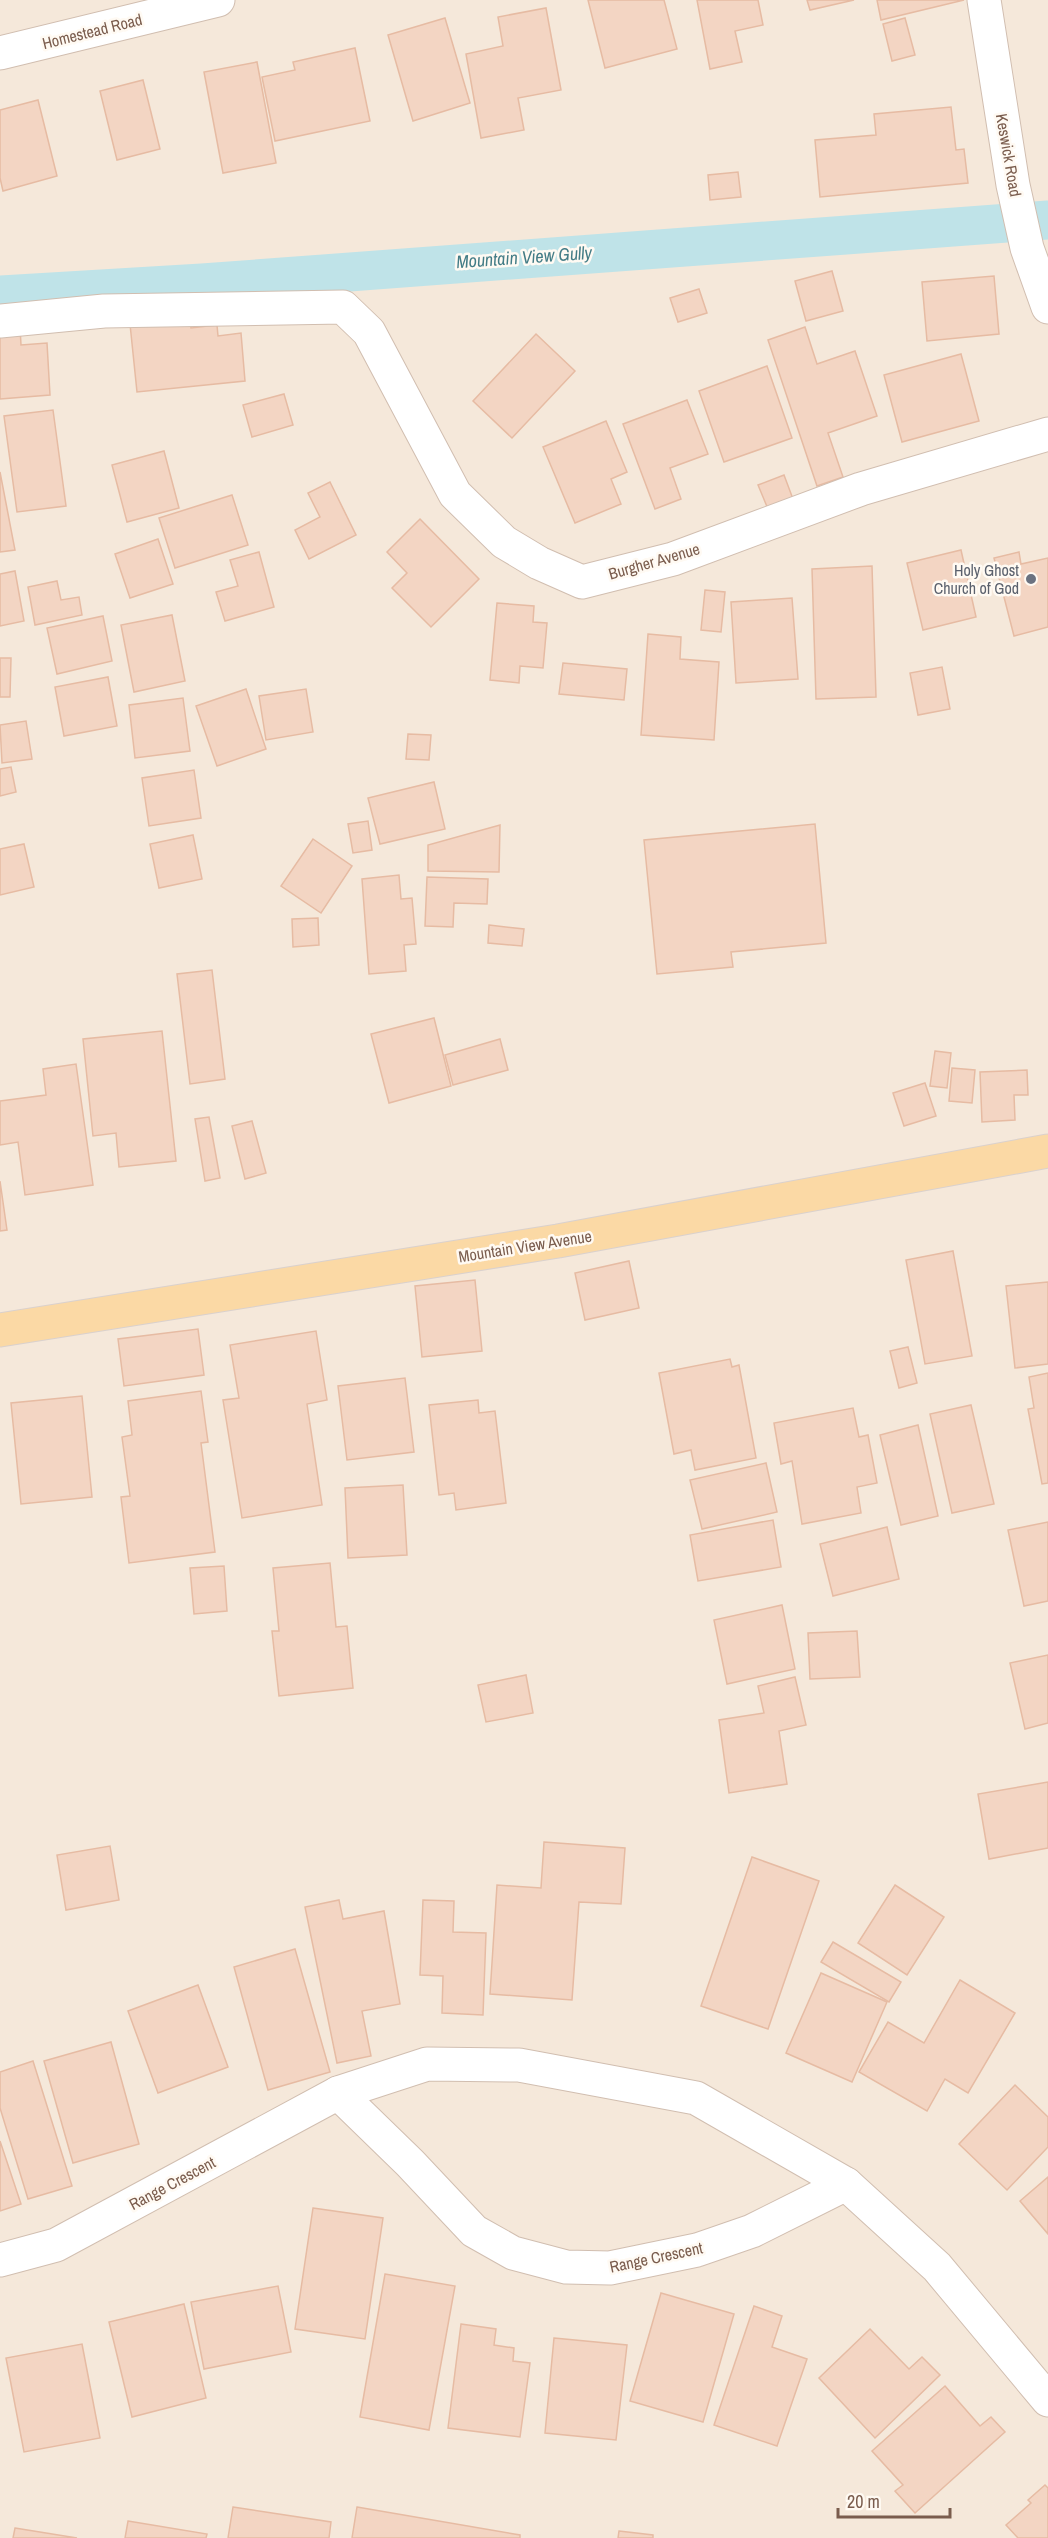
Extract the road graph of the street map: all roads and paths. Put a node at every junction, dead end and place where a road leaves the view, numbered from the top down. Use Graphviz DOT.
graph roads {
  1 [pos="218,0"];
  2 [pos="984,0"];
  3 [pos="0,53"];
  4 [pos="1048,307"];
  5 [pos="0,321"];
  6 [pos="1048,435"];
  7 [pos="1048,1151"];
  8 [pos="0,1330"];
  9 [pos="338,2093"];
  10 [pos="846,2184"];
  11 [pos="0,2260"];
  12 [pos="1048,2400"];
  1 -- 3 [label="street, Homestead Road"];
  2 -- 4 [label="street, Keswick Road"];
  5 -- 6 [label="street, Burgher Avenue"];
  7 -- 8 [label="main road, Mountain View Avenue"];
  9 -- 10 [label="street, Range Crescent"];
  9 -- 10 [label="street, Range Crescent"];
  9 -- 11 [label="street, Range Crescent"];
  10 -- 12 [label="street, Range Crescent"];
}
